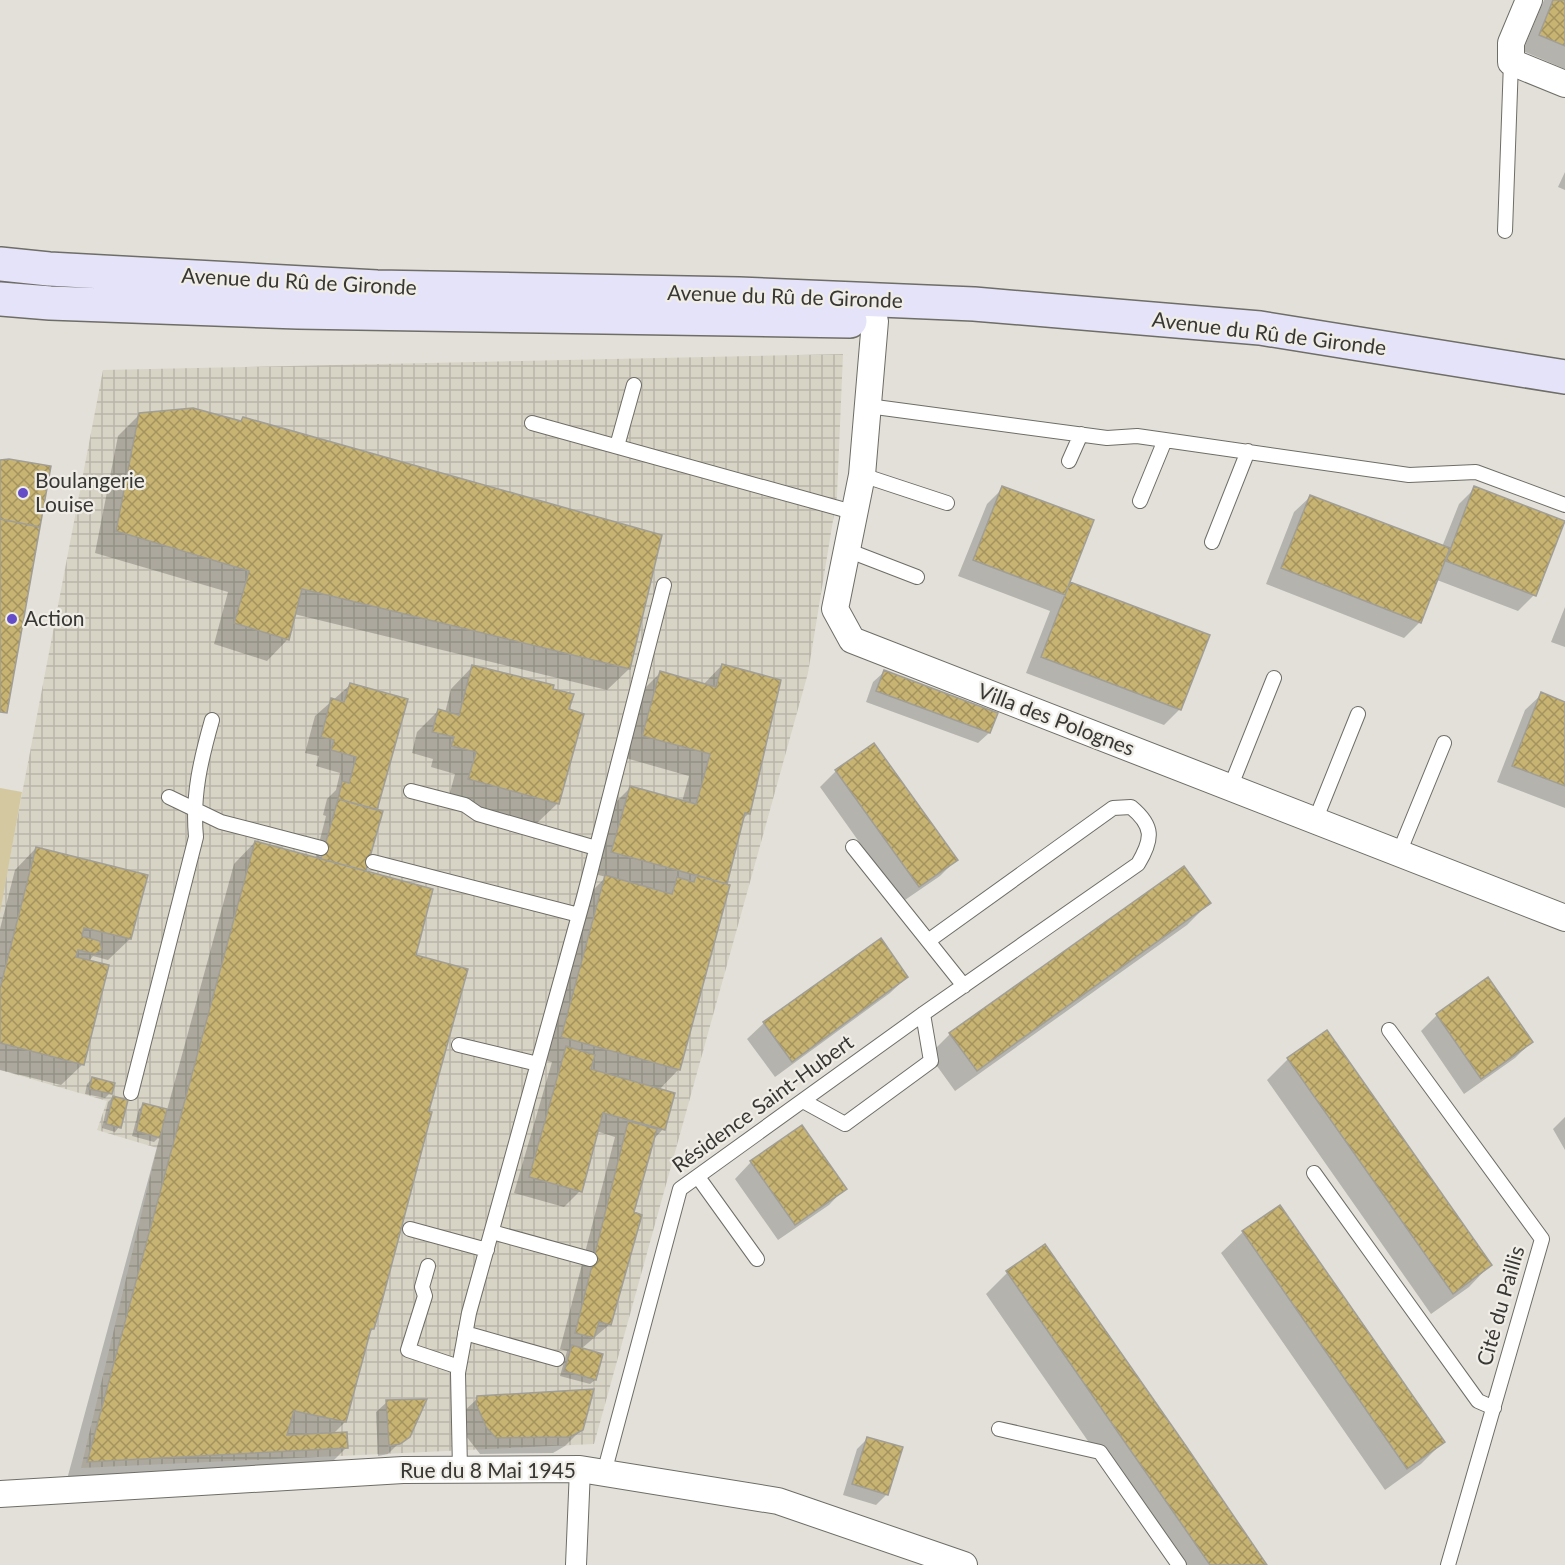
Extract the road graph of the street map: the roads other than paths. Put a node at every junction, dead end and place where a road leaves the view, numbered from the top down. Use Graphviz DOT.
graph roads {
  1 [pos="1529,0"];
  2 [pos="1511,62"];
  3 [pos="1565,84"];
  4 [pos="1504,231"];
  5 [pos="0,264"];
  6 [pos="0,299"];
  7 [pos="875,321"];
  8 [pos="1565,377"];
  9 [pos="634,385"];
  10 [pos="1565,397"];
  11 [pos="868,406"];
  12 [pos="532,423"];
  13 [pos="1081,434"];
  14 [pos="1165,440"];
  15 [pos="617,446"];
  16 [pos="1248,451"];
  17 [pos="1069,462"];
  18 [pos="862,475"];
  19 [pos="1140,501"];
  20 [pos="946,503"];
  21 [pos="1565,505"];
  22 [pos="856,513"];
  23 [pos="1212,542"];
  24 [pos="847,550"];
  25 [pos="917,577"];
  26 [pos="664,585"];
  27 [pos="1274,678"];
  28 [pos="1358,714"];
  29 [pos="212,720"];
  30 [pos="1444,743"];
  31 [pos="1230,788"];
  32 [pos="411,791"];
  33 [pos="169,797"];
  34 [pos="193,809"];
  35 [pos="1316,821"];
  36 [pos="853,847"];
  37 [pos="321,848"];
  38 [pos="596,848"];
  39 [pos="1399,853"];
  40 [pos="373,861"];
  41 [pos="579,915"];
  42 [pos="1565,918"];
  43 [pos="928,941"];
  44 [pos="964,986"];
  45 [pos="923,1014"];
  46 [pos="1389,1030"];
  47 [pos="459,1045"];
  48 [pos="538,1064"];
  49 [pos="131,1093"];
  50 [pos="803,1101"];
  51 [pos="1314,1173"];
  52 [pos="698,1177"];
  53 [pos="410,1229"];
  54 [pos="492,1232"];
  55 [pos="487,1250"];
  56 [pos="590,1258"];
  57 [pos="757,1259"];
  58 [pos="428,1266"];
  59 [pos="465,1333"];
  60 [pos="557,1359"];
  61 [pos="459,1367"];
  62 [pos="1494,1408"];
  63 [pos="999,1429"];
  64 [pos="580,1469"];
  65 [pos="460,1470"];
  66 [pos="604,1473"];
  67 [pos="0,1494"];
  68 [pos="576,1565"];
  69 [pos="964,1565"];
  70 [pos="1179,1565"];
  71 [pos="1448,1565"];
  1 -- 2 [label="street"];
  2 -- 3 [label="street"];
  2 -- 4 [label="lane"];
  5 -- 8 [label="main road, Avenue du Rû de Gironde"];
  6 -- 7 [label="main road, Avenue du Rû de Gironde"];
  7 -- 10 [label="main road, Avenue du Rû de Gironde"];
  7 -- 11 [label="street, Villa des Polognes"];
  9 -- 15 [label="lane"];
  11 -- 13 [label="lane"];
  11 -- 18 [label="street, Villa des Polognes"];
  12 -- 15 [label="lane"];
  13 -- 14 [label="lane"];
  13 -- 17 [label="lane"];
  14 -- 16 [label="lane"];
  14 -- 19 [label="lane"];
  15 -- 22 [label="lane"];
  16 -- 21 [label="lane"];
  16 -- 23 [label="lane"];
  18 -- 20 [label="lane"];
  18 -- 22 [label="street, Villa des Polognes"];
  22 -- 24 [label="street, Villa des Polognes"];
  24 -- 25 [label="lane"];
  24 -- 31 [label="street, Villa des Polognes"];
  26 -- 38 [label="lane"];
  27 -- 31 [label="lane"];
  28 -- 35 [label="lane"];
  29 -- 34 [label="lane"];
  30 -- 39 [label="lane"];
  31 -- 35 [label="street, Villa des Polognes"];
  32 -- 38 [label="lane"];
  33 -- 34 [label="lane"];
  34 -- 37 [label="lane"];
  34 -- 49 [label="lane"];
  35 -- 39 [label="street, Villa des Polognes"];
  36 -- 43 [label="lane"];
  38 -- 41 [label="lane"];
  39 -- 42 [label="street, Villa des Polognes"];
  40 -- 41 [label="lane"];
  41 -- 48 [label="lane"];
  43 -- 44 [label="lane"];
  43 -- 44 [label="lane, Résidence Saint-Hubert"];
  44 -- 45 [label="lane, Résidence Saint-Hubert"];
  45 -- 50 [label="lane, Résidence Saint-Hubert"];
  45 -- 50 [label="lane"];
  46 -- 62 [label="lane, Cité du Paillis"];
  47 -- 48 [label="lane"];
  48 -- 54 [label="lane"];
  50 -- 52 [label="lane, Résidence Saint-Hubert"];
  51 -- 62 [label="lane"];
  52 -- 57 [label="lane"];
  52 -- 66 [label="lane, Résidence Saint-Hubert"];
  53 -- 55 [label="lane"];
  54 -- 55 [label="lane"];
  54 -- 56 [label="lane"];
  55 -- 59 [label="lane"];
  58 -- 61 [label="lane"];
  59 -- 60 [label="lane"];
  59 -- 61 [label="lane"];
  61 -- 65 [label="lane"];
  62 -- 71 [label="lane, Cité du Paillis"];
  63 -- 70 [label="lane"];
  64 -- 65 [label="street, Rue du 8 Mai 1945"];
  64 -- 66 [label="street, Rue du 8 Mai 1945"];
  64 -- 68 [label="street"];
  65 -- 67 [label="street, Rue du 8 Mai 1945"];
  66 -- 69 [label="street, Rue du 8 Mai 1945"];
}
